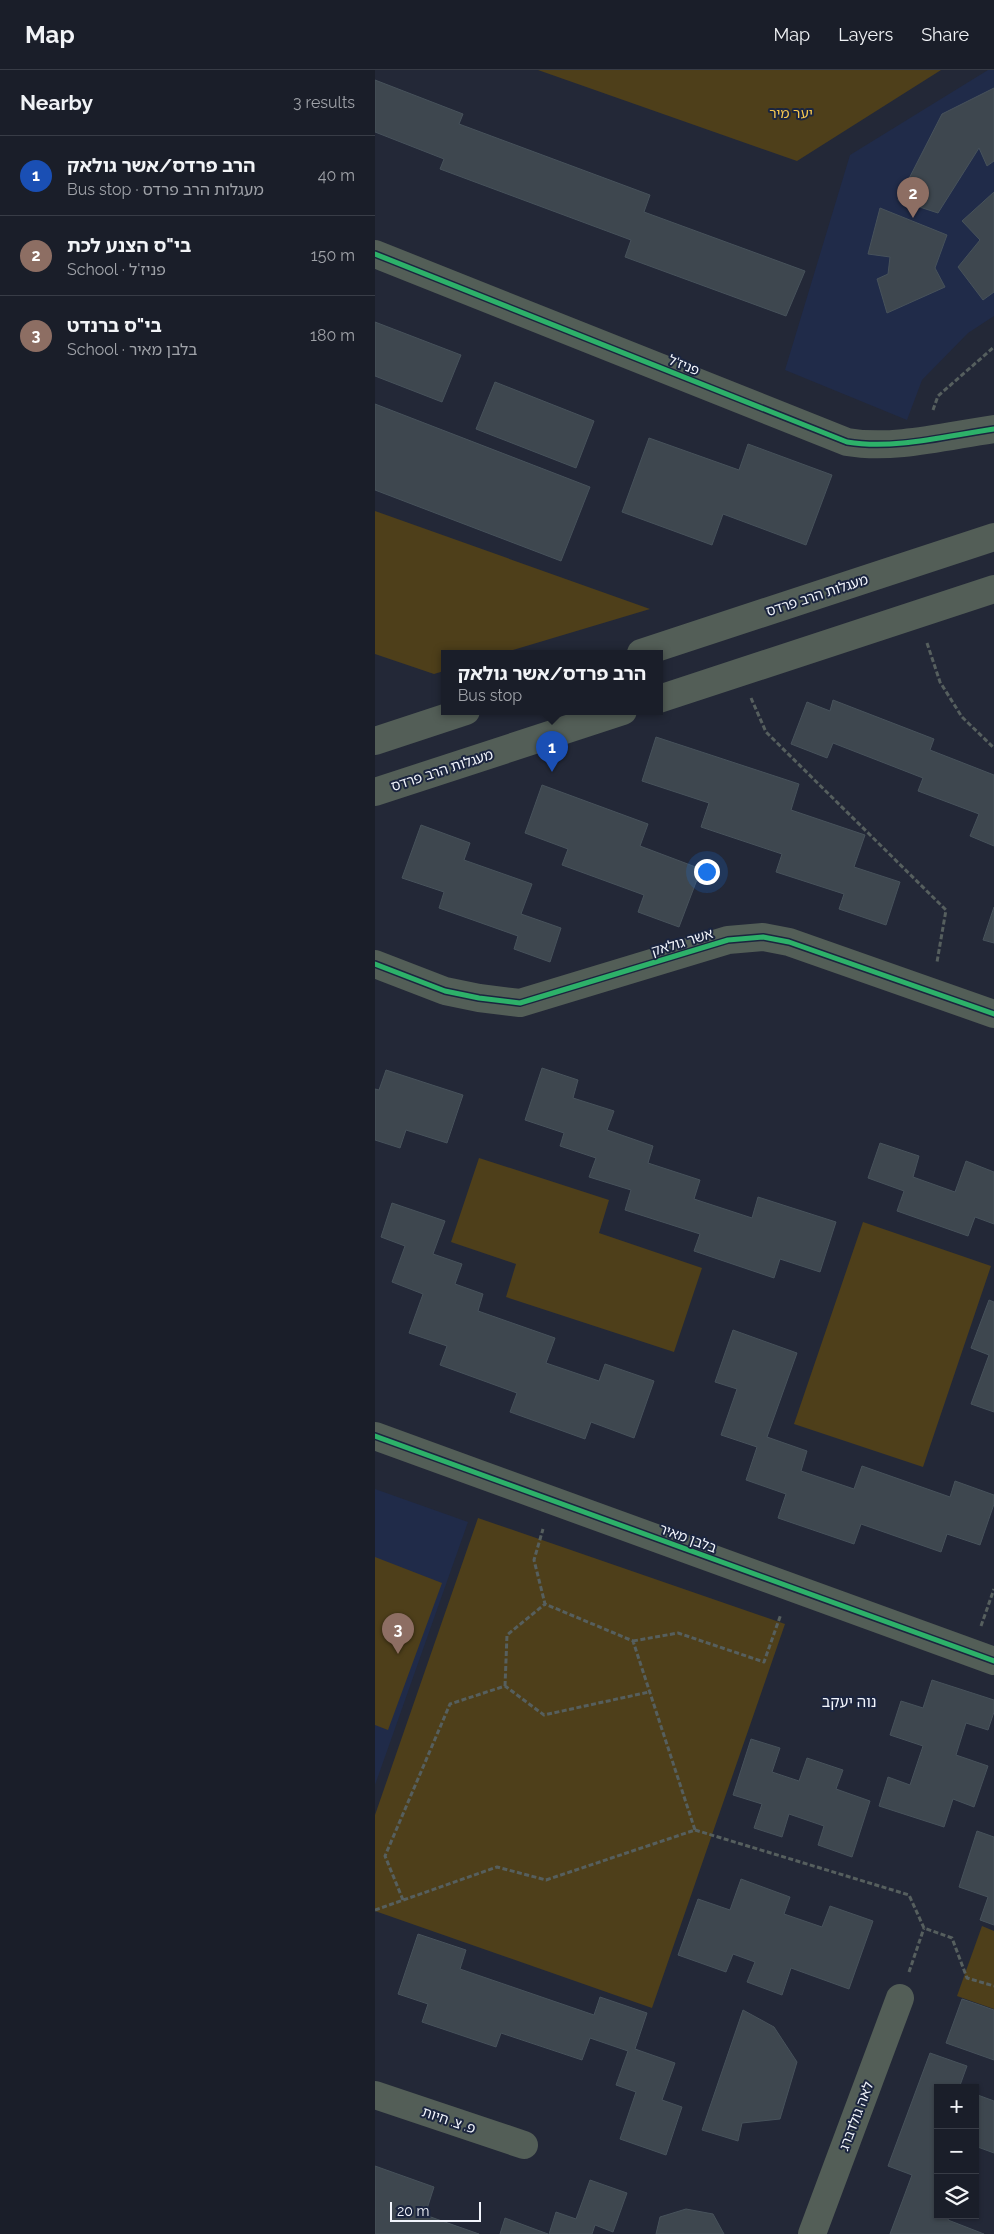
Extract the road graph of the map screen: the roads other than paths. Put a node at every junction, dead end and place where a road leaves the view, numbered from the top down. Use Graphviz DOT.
graph roads {
  1 [pos="375,254"];
  2 [pos="994,429"];
  3 [pos="994,537"];
  4 [pos="994,589"];
  5 [pos="650,650"];
  6 [pos="663,698"];
  7 [pos="454,715"];
  8 [pos="611,715"];
  9 [pos="375,741"];
  10 [pos="375,792"];
  11 [pos="375,964"];
  12 [pos="994,1014"];
  13 [pos="375,1436"];
  14 [pos="983,1657"];
  15 [pos="900,1998"];
  16 [pos="375,2095"];
  17 [pos="524,2145"];
  18 [pos="811,2234"];
  1 -- 2 [label="street, פניז'ל"];
  3 -- 5 [label="street, מעגלות הרב פרדס"];
  4 -- 6 [label="street"];
  7 -- 9 [label="street"];
  8 -- 10 [label="street, מעגלות הרב פרדס"];
  11 -- 12 [label="street, אשר גולאק"];
  13 -- 14 [label="street, בלבן מאיר"];
  15 -- 18 [label="street, לאה גולדברג"];
  16 -- 17 [label="street, פ. צ. חיות"];
}
